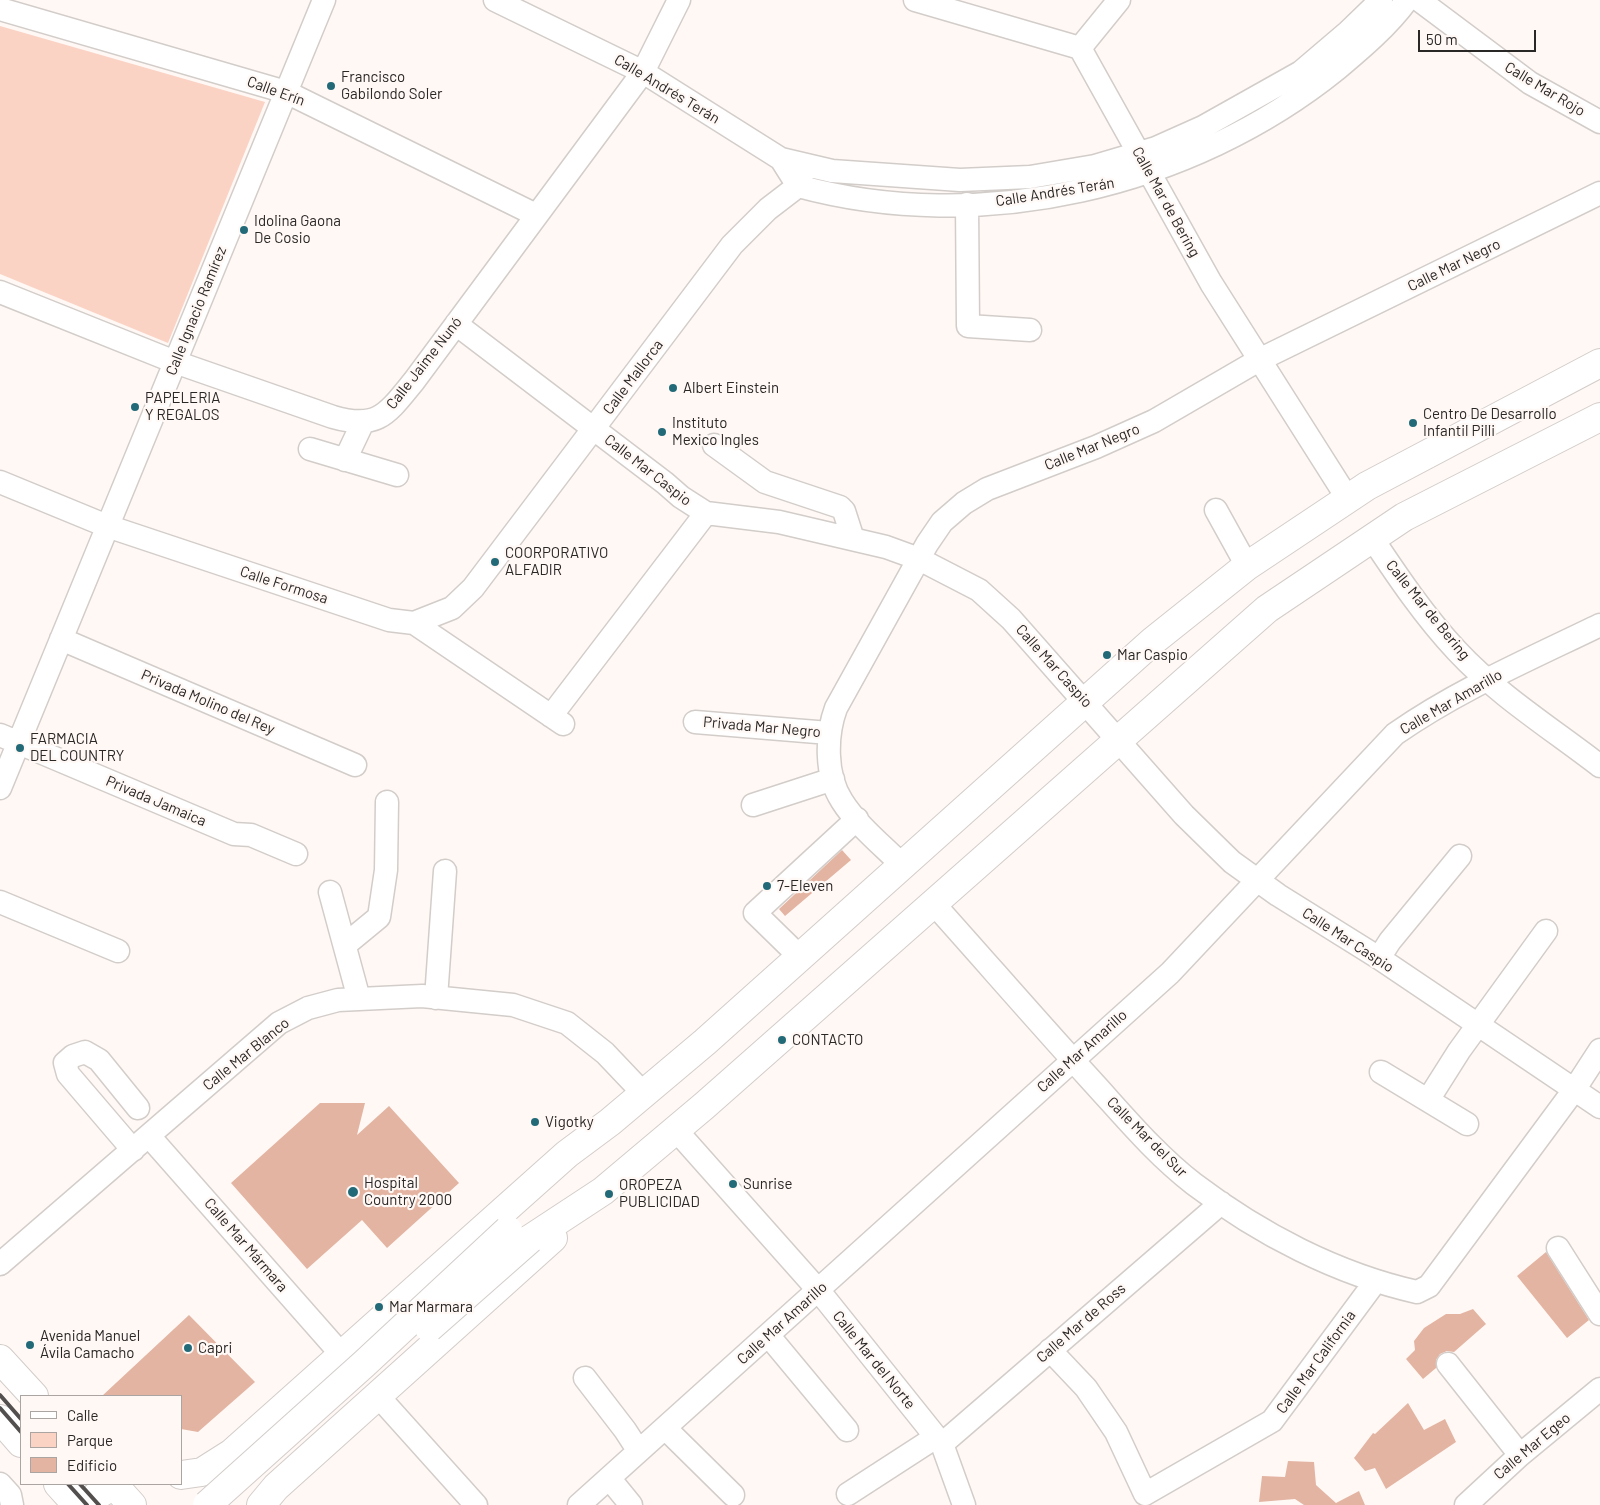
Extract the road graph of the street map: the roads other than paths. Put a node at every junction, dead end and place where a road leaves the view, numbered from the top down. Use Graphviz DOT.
graph roads {
  1 [pos="324,0"];
  2 [pos="679,0"];
  3 [pos="915,0"];
  4 [pos="1119,0"];
  5 [pos="1382,0"];
  6 [pos="1408,0"];
  7 [pos="1418,0"];
  8 [pos="505,2"];
  9 [pos="0,10"];
  10 [pos="1080,48"];
  11 [pos="643,72"];
  12 [pos="286,92"];
  13 [pos="1600,122"];
  14 [pos="1144,163"];
  15 [pos="802,176"];
  16 [pos="1600,193"];
  17 [pos="967,204"];
  18 [pos="536,215"];
  19 [pos="0,292"];
  20 [pos="456,324"];
  21 [pos="1030,330"];
  22 [pos="1259,360"];
  23 [pos="175,362"];
  24 [pos="1600,363"];
  25 [pos="1600,371"];
  26 [pos="1530,398"];
  27 [pos="1600,417"];
  28 [pos="363,422"];
  29 [pos="595,429"];
  30 [pos="714,444"];
  31 [pos="310,449"];
  32 [pos="345,460"];
  33 [pos="397,475"];
  34 [pos="0,482"];
  35 [pos="1348,499"];
  36 [pos="1216,510"];
  37 [pos="706,513"];
  38 [pos="108,526"];
  39 [pos="1372,538"];
  40 [pos="853,539"];
  41 [pos="919,560"];
  42 [pos="1247,566"];
  43 [pos="414,623"];
  44 [pos="1600,625"];
  45 [pos="61,639"];
  46 [pos="1487,679"];
  47 [pos="1085,701"];
  48 [pos="696,722"];
  49 [pos="829,733"];
  50 [pos="9,739"];
  51 [pos="1117,740"];
  52 [pos="355,765"];
  53 [pos="1600,766"];
  54 [pos="833,779"];
  55 [pos="0,788"];
  56 [pos="387,802"];
  57 [pos="753,805"];
  58 [pos="857,819"];
  59 [pos="296,854"];
  60 [pos="1460,856"];
  61 [pos="902,865"];
  62 [pos="445,872"];
  63 [pos="1259,881"];
  64 [pos="330,892"];
  65 [pos="0,902"];
  66 [pos="934,904"];
  67 [pos="1546,931"];
  68 [pos="345,945"];
  69 [pos="118,951"];
  70 [pos="799,956"];
  71 [pos="1379,958"];
  72 [pos="436,998"];
  73 [pos="359,999"];
  74 [pos="1477,1026"];
  75 [pos="1600,1050"];
  76 [pos="1072,1059"];
  77 [pos="1381,1072"];
  78 [pos="1574,1090"];
  79 [pos="643,1093"];
  80 [pos="1428,1100"];
  81 [pos="704,1106"];
  82 [pos="1600,1107"];
  83 [pos="138,1108"];
  84 [pos="610,1122"];
  85 [pos="1467,1124"];
  86 [pos="683,1138"];
  87 [pos="141,1143"];
  88 [pos="1221,1203"];
  89 [pos="519,1235"];
  90 [pos="1558,1248"];
  91 [pos="0,1264"];
  92 [pos="1375,1282"];
  93 [pos="818,1291"];
  94 [pos="1600,1314"];
  95 [pos="768,1335"];
  96 [pos="1050,1350"];
  97 [pos="342,1355"];
  98 [pos="0,1359"];
  99 [pos="1448,1364"];
  100 [pos="585,1378"];
  101 [pos="1600,1389"];
  102 [pos="33,1395"];
  103 [pos="378,1396"];
  104 [pos="0,1420"];
  105 [pos="665,1428"];
  106 [pos="259,1429"];
  107 [pos="846,1430"];
  108 [pos="939,1440"];
  109 [pos="20,1442"];
  110 [pos="638,1450"];
  111 [pos="1520,1455"];
  112 [pos="297,1468"];
  113 [pos="182,1475"];
  114 [pos="609,1478"];
  115 [pos="182,1480"];
  116 [pos="0,1484"];
  117 [pos="59,1485"];
  118 [pos="112,1485"];
  119 [pos="115,1485"];
  120 [pos="733,1494"];
  121 [pos="848,1494"];
  122 [pos="12,1505"];
  123 [pos="77,1505"];
  124 [pos="88,1505"];
  125 [pos="132,1505"];
  126 [pos="207,1505"];
  127 [pos="219,1505"];
  128 [pos="233,1505"];
  129 [pos="261,1505"];
  130 [pos="476,1505"];
  131 [pos="579,1505"];
  132 [pos="631,1505"];
  133 [pos="964,1505"];
  134 [pos="1466,1505"];
  1 -- 12 [label="street, Calle Ignacio Ramírez"];
  2 -- 11 [label="street, Calle Jaime Nunó"];
  3 -- 10 [label="street"];
  4 -- 10 [label="street"];
  5 -- 14 [label="street, Calle Andrés Terán"];
  6 -- 14 [label="street, Calle Andrés Terán"];
  7 -- 13 [label="street, Calle Mar Rojo"];
  8 -- 11 [label="street, Calle Andrés Terán"];
  9 -- 12 [label="street, Calle Erín"];
  10 -- 14 [label="street, Calle Mar de Bering"];
  11 -- 15 [label="street, Calle Andrés Terán"];
  11 -- 18 [label="street, Calle Jaime Nunó"];
  12 -- 18 [label="street, Calle Erín"];
  12 -- 23 [label="street, Calle Ignacio Ramírez"];
  14 -- 15 [label="street, Calle Andrés Terán"];
  14 -- 17 [label="street, Calle Andrés Terán"];
  14 -- 22 [label="street, Calle Mar de Bering"];
  15 -- 17 [label="street, Calle Andrés Terán"];
  15 -- 29 [label="street, Calle Mallorca"];
  16 -- 22 [label="street, Calle Mar Negro"];
  17 -- 21 [label="street"];
  18 -- 20 [label="street, Calle Jaime Nunó"];
  19 -- 23 [label="street"];
  20 -- 28 [label="street, Calle Jaime Nunó"];
  20 -- 29 [label="street, Calle Mar Caspio"];
  22 -- 35 [label="street, Calle Mar de Bering"];
  22 -- 41 [label="street, Calle Mar Negro"];
  23 -- 28 [label="street"];
  23 -- 38 [label="street, Calle Ignacio Ramírez"];
  24 -- 26 [label="main road"];
  25 -- 26 [label="main road"];
  26 -- 35 [label="main road"];
  27 -- 39 [label="main road"];
  28 -- 32 [label="street"];
  29 -- 37 [label="street, Calle Mar Caspio"];
  29 -- 43 [label="street, Calle Mallorca"];
  30 -- 40 [label="street"];
  31 -- 32 [label="street"];
  32 -- 33 [label="street"];
  34 -- 38 [label="street, Calle Formosa"];
  35 -- 42 [label="main road"];
  36 -- 42 [label="street"];
  37 -- 40 [label="street, Calle Mar Caspio"];
  37 -- 43 [label="street, Calle Formosa"];
  38 -- 43 [label="street, Calle Formosa"];
  38 -- 45 [label="street, Calle Ignacio Ramírez"];
  39 -- 46 [label="street, Calle Mar de Bering"];
  39 -- 51 [label="main road"];
  40 -- 41 [label="street, Calle Mar Caspio"];
  41 -- 47 [label="street, Calle Mar Caspio"];
  41 -- 49 [label="street, Calle Mar Negro"];
  42 -- 47 [label="main road"];
  44 -- 46 [label="street, Calle Mar Amarillo"];
  45 -- 50 [label="street, Calle Ignacio Ramírez"];
  45 -- 52 [label="street, Privada Molino del Rey"];
  46 -- 53 [label="street, Calle Mar de Bering"];
  46 -- 63 [label="street, Calle Mar Amarillo"];
  47 -- 51 [label="street, Calle Mar Caspio"];
  47 -- 61 [label="main road"];
  48 -- 49 [label="street, Privada Mar Negro"];
  49 -- 54 [label="street, Calle Mar Negro"];
  50 -- 55 [label="street, Calle Ignacio Ramírez"];
  50 -- 59 [label="street, Privada Jamaica"];
  51 -- 63 [label="street, Calle Mar Caspio"];
  51 -- 66 [label="main road"];
  54 -- 57 [label="street"];
  54 -- 58 [label="street, Calle Mar Negro"];
  56 -- 68 [label="street"];
  58 -- 61 [label="street, Calle Mar Negro"];
  58 -- 70 [label="street"];
  60 -- 71 [label="street"];
  61 -- 70 [label="main road"];
  62 -- 72 [label="street"];
  63 -- 71 [label="street, Calle Mar Caspio"];
  63 -- 76 [label="street, Calle Mar Amarillo"];
  64 -- 68 [label="street"];
  65 -- 69 [label="street"];
  66 -- 76 [label="street, Calle Mar del Sur"];
  66 -- 81 [label="main road"];
  67 -- 74 [label="street"];
  68 -- 73 [label="street"];
  70 -- 79 [label="main road"];
  71 -- 74 [label="street, Calle Mar Caspio"];
  72 -- 73 [label="street, Calle Mar Blanco"];
  72 -- 79 [label="street, Calle Mar Blanco"];
  73 -- 87 [label="street, Calle Mar Blanco"];
  74 -- 78 [label="street, Calle Mar Caspio"];
  74 -- 80 [label="street"];
  75 -- 78 [label="street"];
  76 -- 88 [label="street, Calle Mar del Sur"];
  76 -- 93 [label="street, Calle Mar Amarillo"];
  77 -- 80 [label="street"];
  78 -- 82 [label="street, Calle Mar Caspio"];
  78 -- 92 [label="street, Calle Mar del Sur"];
  79 -- 84 [label="main road"];
  80 -- 85 [label="street"];
  81 -- 86 [label="main road"];
  81 -- 89 [label="main road"];
  83 -- 87 [label="street, Calle Mar Mármara"];
  84 -- 89 [label="main road"];
  84 -- 97 [label="main road"];
  86 -- 93 [label="street, Calle Mar del Norte"];
  86 -- 103 [label="main road"];
  87 -- 91 [label="street, Calle Mar Blanco"];
  87 -- 97 [label="street, Calle Mar Mármara"];
  88 -- 92 [label="street, Calle Mar del Sur"];
  88 -- 96 [label="street, Calle Mar de Ross"];
  89 -- 126 [label="main road, bridge"];
  89 -- 128 [label="main road, bridge"];
  90 -- 94 [label="street"];
  92 -- 96 [label="street, Calle Mar California"];
  93 -- 95 [label="street, Calle Mar Amarillo"];
  93 -- 108 [label="street, Calle Mar del Norte"];
  95 -- 105 [label="street, Calle Mar Amarillo"];
  95 -- 107 [label="street"];
  96 -- 108 [label="street, Calle Mar de Ross"];
  97 -- 106 [label="main road"];
  98 -- 102 [label="main road"];
  99 -- 111 [label="street"];
  100 -- 110 [label="street"];
  101 -- 111 [label="street, Calle Mar Egeo"];
  103 -- 112 [label="main road"];
  103 -- 130 [label="street"];
  104 -- 109 [label="main road"];
  105 -- 110 [label="street, Calle Mar Amarillo"];
  105 -- 120 [label="street"];
  106 -- 112 [label="main road"];
  106 -- 113 [label="main road"];
  108 -- 121 [label="street, Calle Mar de Ross"];
  108 -- 133 [label="street, Calle Mar del Norte"];
  110 -- 114 [label="street, Calle Mar Amarillo"];
  111 -- 134 [label="street, Calle Mar Egeo"];
  112 -- 129 [label="main road"];
  114 -- 131 [label="street, Calle Mar Amarillo"];
  114 -- 132 [label="street"];
  115 -- 127 [label="main road"];
  116 -- 122 [label="street"];
  117 -- 123 [label="main road"];
  118 -- 124 [label="main road"];
  119 -- 125 [label="main road"];
}
